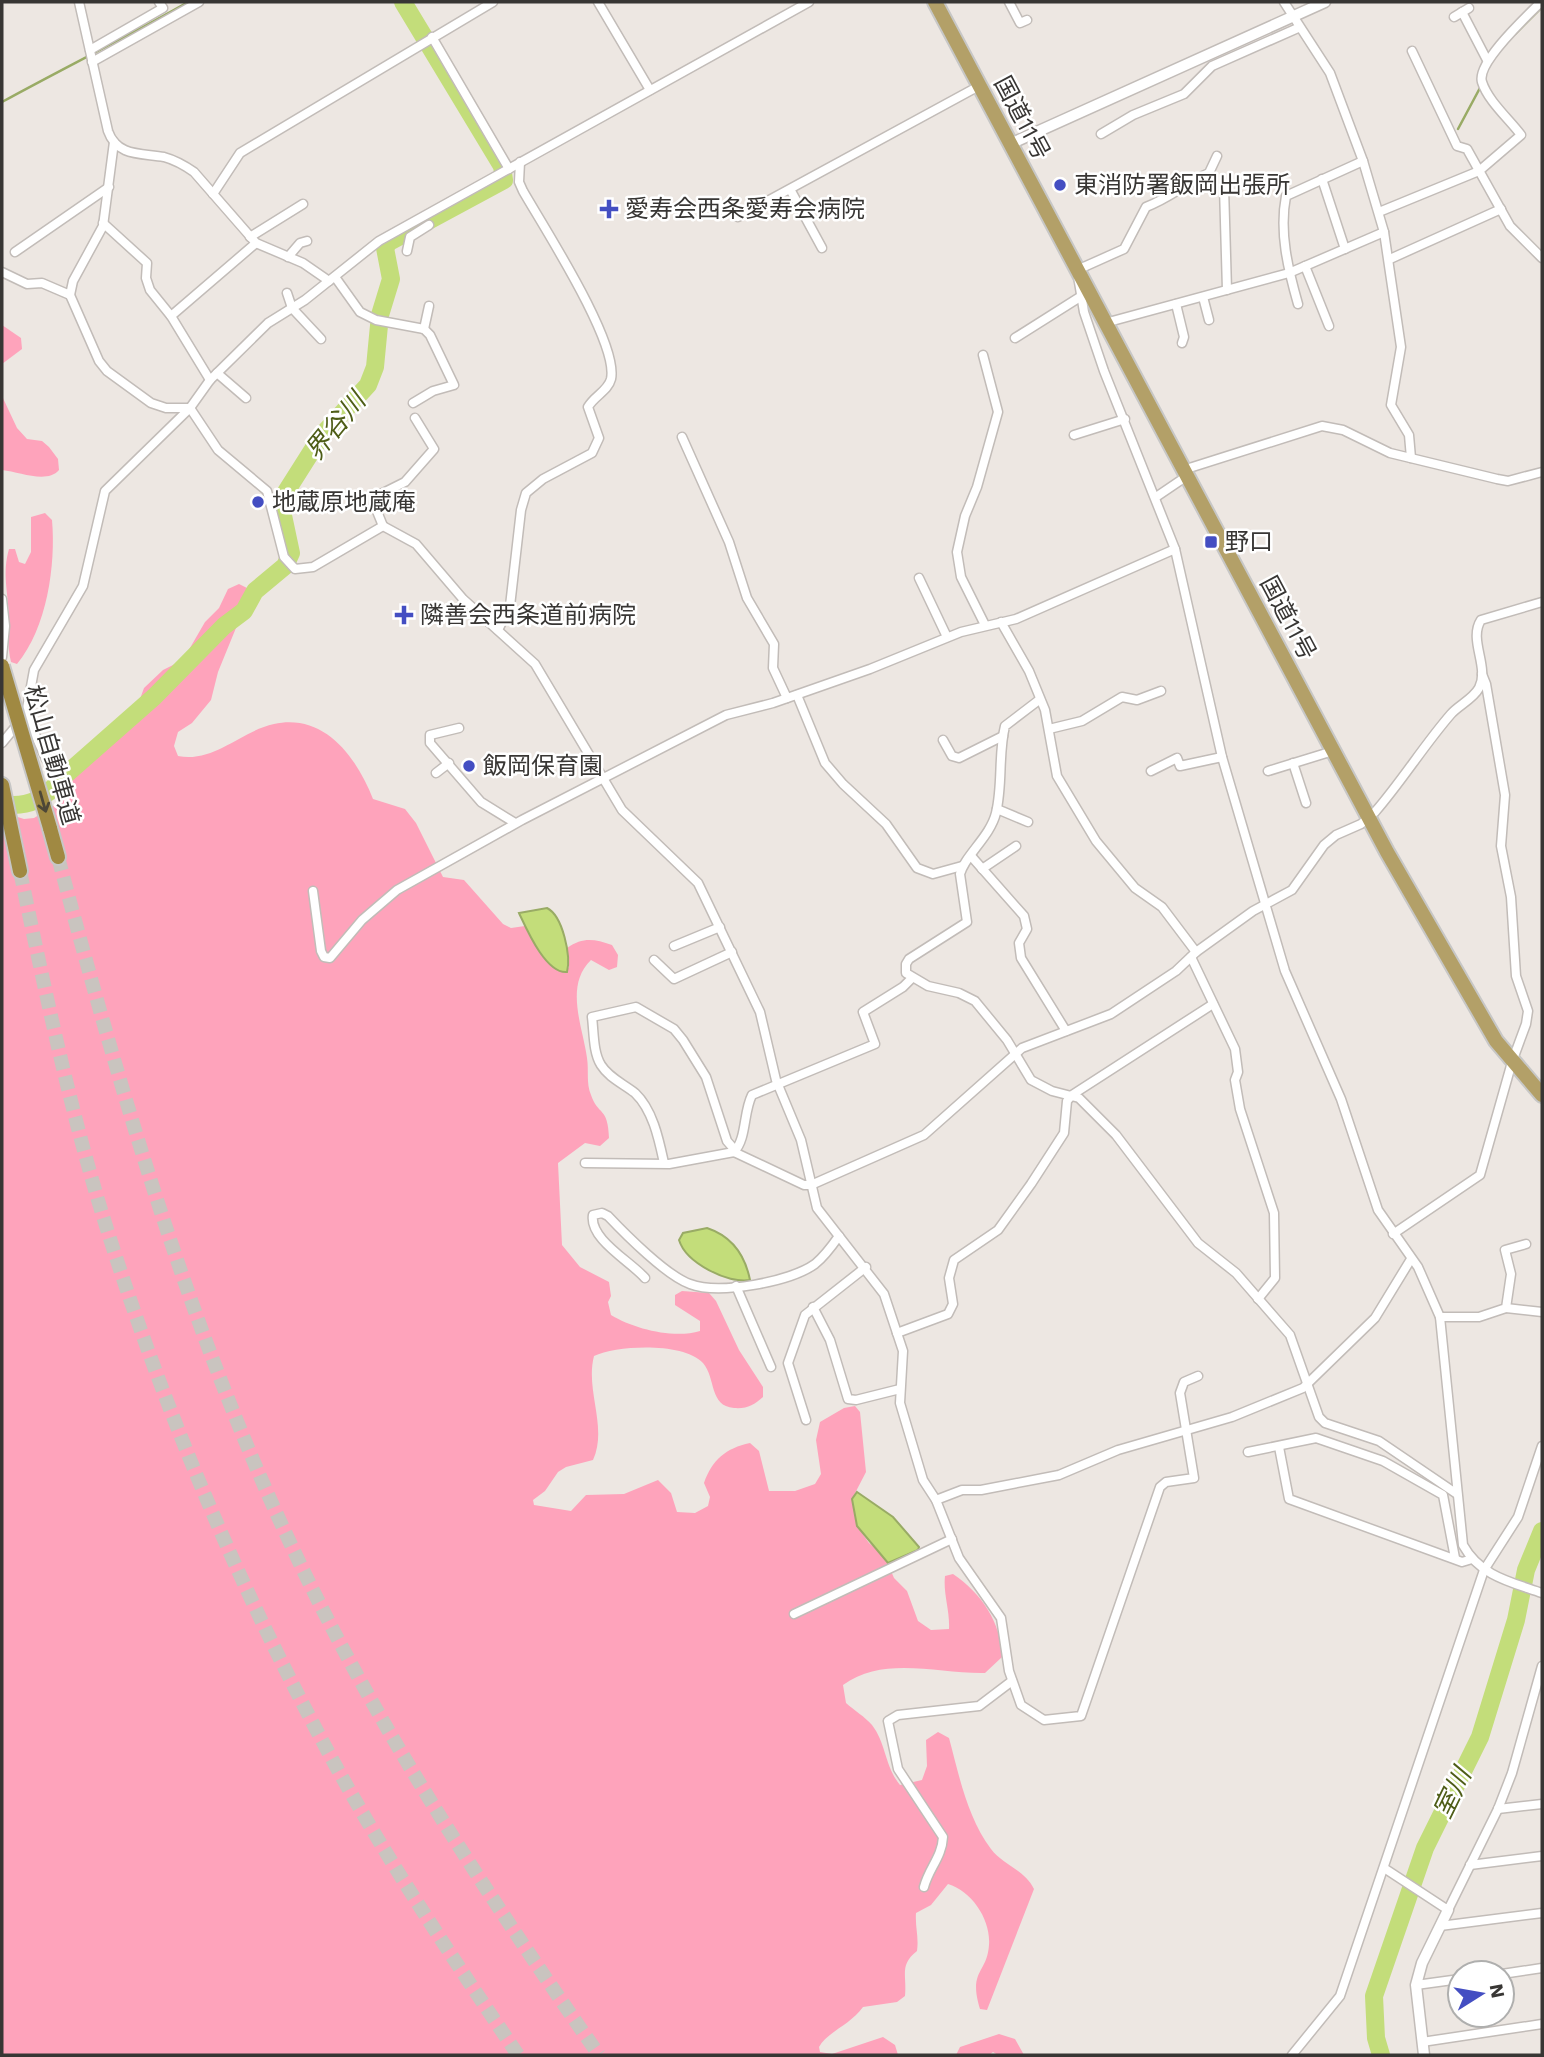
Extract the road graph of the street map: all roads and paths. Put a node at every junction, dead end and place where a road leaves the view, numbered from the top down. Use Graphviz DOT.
graph roads {
  1 [pos="79,2"];
  2 [pos="159,2"];
  3 [pos="199,2"];
  4 [pos="492,2"];
  5 [pos="598,2"];
  6 [pos="809,2"];
  7 [pos="935,2"];
  8 [pos="1009,2"];
  9 [pos="1283,2"];
  10 [pos="1325,2"];
  11 [pos="1541,2"];
  12 [pos="1461,13"];
  13 [pos="1291,17"];
  14 [pos="1027,20"];
  15 [pos="1298,28"];
  16 [pos="429,39"];
  17 [pos="1412,51"];
  18 [pos="91,56"];
  19 [pos="1488,60"];
  20 [pos="979,86"];
  21 [pos="650,90"];
  22 [pos="1101,134"];
  23 [pos="114,142"];
  24 [pos="1010,144"];
  25 [pos="1217,156"];
  26 [pos="1363,161"];
  27 [pos="520,162"];
  28 [pos="505,170"];
  29 [pos="1479,171"];
  30 [pos="1322,178"];
  31 [pos="109,187"];
  32 [pos="1224,187"];
  33 [pos="791,191"];
  34 [pos="213,194"];
  35 [pos="303,204"];
  36 [pos="1501,209"];
  37 [pos="1379,212"];
  38 [pos="738,217"];
  39 [pos="103,223"];
  40 [pos="429,225"];
  41 [pos="407,232"];
  42 [pos="1384,232"];
  43 [pos="253,240"];
  44 [pos="307,241"];
  45 [pos="822,248"];
  46 [pos="1345,249"];
  47 [pos="407,251"];
  48 [pos="15,252"];
  49 [pos="288,257"];
  50 [pos="1542,258"];
  51 [pos="1390,259"];
  52 [pos="1305,266"];
  53 [pos="1077,270"];
  54 [pos="2,272"];
  55 [pos="1289,273"];
  56 [pos="332,279"];
  57 [pos="1227,290"];
  58 [pos="287,293"];
  59 [pos="70,295"];
  60 [pos="1080,297"];
  61 [pos="1203,297"];
  62 [pos="1176,304"];
  63 [pos="1298,304"];
  64 [pos="429,306"];
  65 [pos="292,308"];
  66 [pos="171,316"];
  67 [pos="1209,320"];
  68 [pos="1105,323"];
  69 [pos="1329,326"];
  70 [pos="424,329"];
  71 [pos="1015,338"];
  72 [pos="321,339"];
  73 [pos="1182,343"];
  74 [pos="983,355"];
  75 [pos="214,377"];
  76 [pos="246,398"];
  77 [pos="413,403"];
  78 [pos="190,408"];
  79 [pos="415,418"];
  80 [pos="1125,419"];
  81 [pos="1074,435"];
  82 [pos="682,437"];
  83 [pos="1411,458"];
  84 [pos="1542,472"];
  85 [pos="1185,473"];
  86 [pos="1156,497"];
  87 [pos="383,526"];
  88 [pos="1175,549"];
  89 [pos="919,578"];
  90 [pos="2,599"];
  91 [pos="1542,601"];
  92 [pos="1001,622"];
  93 [pos="985,625"];
  94 [pos="498,629"];
  95 [pos="947,637"];
  96 [pos="2,657"];
  97 [pos="2,666"];
  98 [pos="1482,674"];
  99 [pos="1161,691"];
  100 [pos="797,695"];
  101 [pos="787,698"];
  102 [pos="1039,700"];
  103 [pos="26,714"];
  104 [pos="459,728"];
  105 [pos="1049,729"];
  106 [pos="1003,736"];
  107 [pos="943,740"];
  108 [pos="2,743"];
  109 [pos="1333,751"];
  110 [pos="1222,757"];
  111 [pos="46,759"];
  112 [pos="449,763"];
  113 [pos="1293,763"];
  114 [pos="1151,771"];
  115 [pos="1268,771"];
  116 [pos="436,773"];
  117 [pos="604,779"];
  118 [pos="2,785"];
  119 [pos="1306,803"];
  120 [pos="996,809"];
  121 [pos="1369,818"];
  122 [pos="1028,822"];
  123 [pos="515,824"];
  124 [pos="1016,846"];
  125 [pos="971,856"];
  126 [pos="58,857"];
  127 [pos="962,866"];
  128 [pos="982,869"];
  129 [pos="20,871"];
  130 [pos="313,891"];
  131 [pos="1264,905"];
  132 [pos="720,926"];
  133 [pos="674,946"];
  134 [pos="732,952"];
  135 [pos="1194,954"];
  136 [pos="654,960"];
  137 [pos="911,979"];
  138 [pos="1213,1004"];
  139 [pos="1066,1031"];
  140 [pos="1015,1055"];
  141 [pos="1512,1062"];
  142 [pos="777,1084"];
  143 [pos="1072,1095"];
  144 [pos="1542,1095"];
  145 [pos="734,1151"];
  146 [pos="585,1163"];
  147 [pos="664,1163"];
  148 [pos="811,1185"];
  149 [pos="1393,1234"];
  150 [pos="839,1236"];
  151 [pos="1526,1244"];
  152 [pos="1411,1259"];
  153 [pos="866,1267"];
  154 [pos="645,1278"];
  155 [pos="736,1286"];
  156 [pos="1258,1299"];
  157 [pos="813,1307"];
  158 [pos="1506,1308"];
  159 [pos="1542,1312"];
  160 [pos="1440,1317"];
  161 [pos="897,1333"];
  162 [pos="771,1367"];
  163 [pos="1198,1376"];
  164 [pos="1308,1383"];
  165 [pos="900,1389"];
  166 [pos="806,1420"];
  167 [pos="1185,1430"];
  168 [pos="1542,1446"];
  169 [pos="1279,1447"];
  170 [pos="1248,1452"];
  171 [pos="1457,1494"];
  172 [pos="936,1500"];
  173 [pos="951,1539"];
  174 [pos="1455,1558"];
  175 [pos="1472,1559"];
  176 [pos="1484,1570"];
  177 [pos="1542,1593"];
  178 [pos="794,1614"];
  179 [pos="1542,1666"];
  180 [pos="1012,1681"];
  181 [pos="1542,1804"];
  182 [pos="1498,1809"];
  183 [pos="1542,1856"];
  184 [pos="1470,1865"];
  185 [pos="1384,1868"];
  186 [pos="923,1887"];
  187 [pos="1443,1907"];
  188 [pos="1542,1913"];
  189 [pos="1440,1926"];
  190 [pos="1542,1968"];
  191 [pos="1516,1972"];
  192 [pos="1446,1981"];
  193 [pos="1416,1985"];
  194 [pos="1542,2024"];
  195 [pos="1422,2042"];
  196 [pos="1292,2055"];
  197 [pos="1424,2055"];
  1 -- 18 [label="street"];
  2 -- 18 [label="street"];
  3 -- 18 [label="street"];
  4 -- 16 [label="street"];
  5 -- 21 [label="street"];
  6 -- 21 [label="street"];
  7 -- 20 [label="highway, 国道11号"];
  8 -- 14 [label="street"];
  9 -- 13 [label="street"];
  10 -- 13 [label="street"];
  11 -- 19 [label="street"];
  12 -- 19 [label="street"];
  13 -- 15 [label="street"];
  13 -- 24 [label="street"];
  15 -- 22 [label="street"];
  15 -- 26 [label="street"];
  16 -- 28 [label="street"];
  16 -- 34 [label="street"];
  17 -- 29 [label="street"];
  18 -- 23 [label="street"];
  19 -- 29 [label="street"];
  20 -- 24 [label="highway, 国道11号"];
  20 -- 33 [label="street"];
  21 -- 27 [label="street"];
  23 -- 31 [label="street"];
  23 -- 34 [label="street"];
  24 -- 53 [label="highway, 国道11号"];
  25 -- 53 [label="street"];
  26 -- 30 [label="street"];
  26 -- 37 [label="street"];
  27 -- 28 [label="street"];
  27 -- 94 [label="street"];
  28 -- 41 [label="street"];
  29 -- 36 [label="street"];
  29 -- 37 [label="street"];
  30 -- 46 [label="street"];
  30 -- 55 [label="street"];
  31 -- 39 [label="street"];
  31 -- 48 [label="street"];
  32 -- 57 [label="street"];
  33 -- 38 [label="street"];
  33 -- 45 [label="street"];
  34 -- 43 [label="street"];
  35 -- 43 [label="street"];
  36 -- 50 [label="street"];
  36 -- 51 [label="street"];
  37 -- 42 [label="street"];
  39 -- 59 [label="street"];
  39 -- 66 [label="street"];
  40 -- 41 [label="street"];
  41 -- 47 [label="street"];
  41 -- 56 [label="street"];
  42 -- 46 [label="street"];
  42 -- 51 [label="street"];
  43 -- 49 [label="street"];
  43 -- 66 [label="street"];
  44 -- 49 [label="street"];
  46 -- 52 [label="street"];
  49 -- 56 [label="street"];
  51 -- 83 [label="street"];
  52 -- 55 [label="street"];
  52 -- 69 [label="street"];
  53 -- 60 [label="street"];
  53 -- 68 [label="highway, 国道11号"];
  54 -- 59 [label="street"];
  55 -- 57 [label="street"];
  55 -- 63 [label="street"];
  56 -- 65 [label="street"];
  56 -- 70 [label="street"];
  57 -- 61 [label="street"];
  58 -- 65 [label="street"];
  59 -- 78 [label="street"];
  60 -- 71 [label="street"];
  60 -- 80 [label="street"];
  61 -- 62 [label="street"];
  61 -- 67 [label="street"];
  62 -- 68 [label="street"];
  62 -- 73 [label="street"];
  64 -- 70 [label="street"];
  65 -- 72 [label="street"];
  65 -- 75 [label="street"];
  66 -- 75 [label="street"];
  68 -- 85 [label="highway, 国道11号"];
  70 -- 77 [label="street"];
  74 -- 93 [label="street"];
  75 -- 76 [label="street"];
  75 -- 78 [label="street"];
  78 -- 87 [label="street"];
  78 -- 103 [label="street"];
  79 -- 87 [label="street"];
  80 -- 81 [label="street"];
  80 -- 86 [label="street"];
  82 -- 101 [label="street"];
  83 -- 84 [label="street"];
  83 -- 85 [label="street"];
  85 -- 86 [label="street"];
  85 -- 109 [label="highway, 国道11号"];
  86 -- 88 [label="street"];
  87 -- 94 [label="street"];
  88 -- 92 [label="street"];
  88 -- 110 [label="street"];
  89 -- 95 [label="street"];
  90 -- 96 [label="street"];
  91 -- 98 [label="street"];
  92 -- 93 [label="street"];
  92 -- 102 [label="street"];
  93 -- 95 [label="street"];
  94 -- 117 [label="street"];
  95 -- 100 [label="street"];
  97 -- 126 [label="highway, 松山自動車道, one-way, bridge"];
  98 -- 121 [label="street"];
  98 -- 141 [label="street"];
  99 -- 105 [label="street"];
  100 -- 101 [label="street"];
  100 -- 127 [label="street"];
  101 -- 117 [label="street"];
  102 -- 105 [label="street"];
  102 -- 106 [label="street"];
  103 -- 108 [label="street"];
  103 -- 111 [label="street"];
  104 -- 112 [label="street"];
  105 -- 135 [label="street"];
  106 -- 107 [label="street"];
  106 -- 120 [label="street"];
  109 -- 113 [label="street"];
  109 -- 121 [label="highway, 国道11号"];
  110 -- 114 [label="street"];
  110 -- 131 [label="street"];
  112 -- 116 [label="street"];
  112 -- 123 [label="street"];
  113 -- 115 [label="street"];
  113 -- 119 [label="street"];
  117 -- 123 [label="street"];
  117 -- 132 [label="street"];
  118 -- 129 [label="highway"];
  120 -- 122 [label="street"];
  120 -- 125 [label="street"];
  121 -- 131 [label="street"];
  121 -- 141 [label="highway, 国道11号"];
  123 -- 130 [label="street"];
  124 -- 128 [label="street"];
  125 -- 127 [label="street"];
  125 -- 128 [label="street"];
  127 -- 137 [label="street"];
  128 -- 139 [label="street"];
  131 -- 135 [label="street"];
  131 -- 149 [label="street"];
  132 -- 133 [label="street"];
  132 -- 134 [label="street"];
  134 -- 136 [label="street"];
  134 -- 142 [label="street"];
  135 -- 138 [label="street"];
  135 -- 139 [label="street"];
  137 -- 140 [label="street"];
  137 -- 142 [label="street"];
  138 -- 143 [label="street"];
  138 -- 156 [label="street"];
  139 -- 140 [label="street"];
  140 -- 143 [label="street"];
  140 -- 148 [label="street"];
  141 -- 144 [label="highway, 国道11号"];
  141 -- 149 [label="street"];
  142 -- 145 [label="street"];
  142 -- 148 [label="street"];
  143 -- 156 [label="street"];
  143 -- 161 [label="street"];
  145 -- 147 [label="street"];
  145 -- 147 [label="street"];
  145 -- 148 [label="street"];
  146 -- 147 [label="street"];
  148 -- 150 [label="street"];
  149 -- 152 [label="street"];
  150 -- 153 [label="street"];
  150 -- 155 [label="street"];
  151 -- 158 [label="street"];
  152 -- 160 [label="street"];
  152 -- 164 [label="street"];
  153 -- 157 [label="street"];
  153 -- 161 [label="street"];
  154 -- 155 [label="street"];
  155 -- 162 [label="street"];
  156 -- 164 [label="street"];
  157 -- 165 [label="street"];
  157 -- 166 [label="street"];
  158 -- 159 [label="street"];
  158 -- 160 [label="street"];
  160 -- 171 [label="street"];
  161 -- 165 [label="street"];
  163 -- 167 [label="street"];
  164 -- 167 [label="street"];
  164 -- 171 [label="street"];
  165 -- 172 [label="street"];
  167 -- 172 [label="street"];
  167 -- 180 [label="street"];
  168 -- 176 [label="street"];
  169 -- 170 [label="street"];
  169 -- 174 [label="street"];
  169 -- 174 [label="street"];
  171 -- 175 [label="street"];
  172 -- 173 [label="street"];
  173 -- 178 [label="street"];
  173 -- 180 [label="street"];
  174 -- 175 [label="street"];
  175 -- 176 [label="street"];
  176 -- 177 [label="street"];
  176 -- 185 [label="street"];
  179 -- 182 [label="street"];
  180 -- 186 [label="street"];
  181 -- 182 [label="street"];
  182 -- 184 [label="street"];
  183 -- 184 [label="street"];
  184 -- 187 [label="street"];
  185 -- 187 [label="street"];
  185 -- 196 [label="street"];
  187 -- 189 [label="street"];
  188 -- 189 [label="street"];
  189 -- 193 [label="street"];
  190 -- 191 [label="street"];
  192 -- 193 [label="street"];
  193 -- 195 [label="street"];
  194 -- 195 [label="street"];
  195 -- 197 [label="street"];
}
